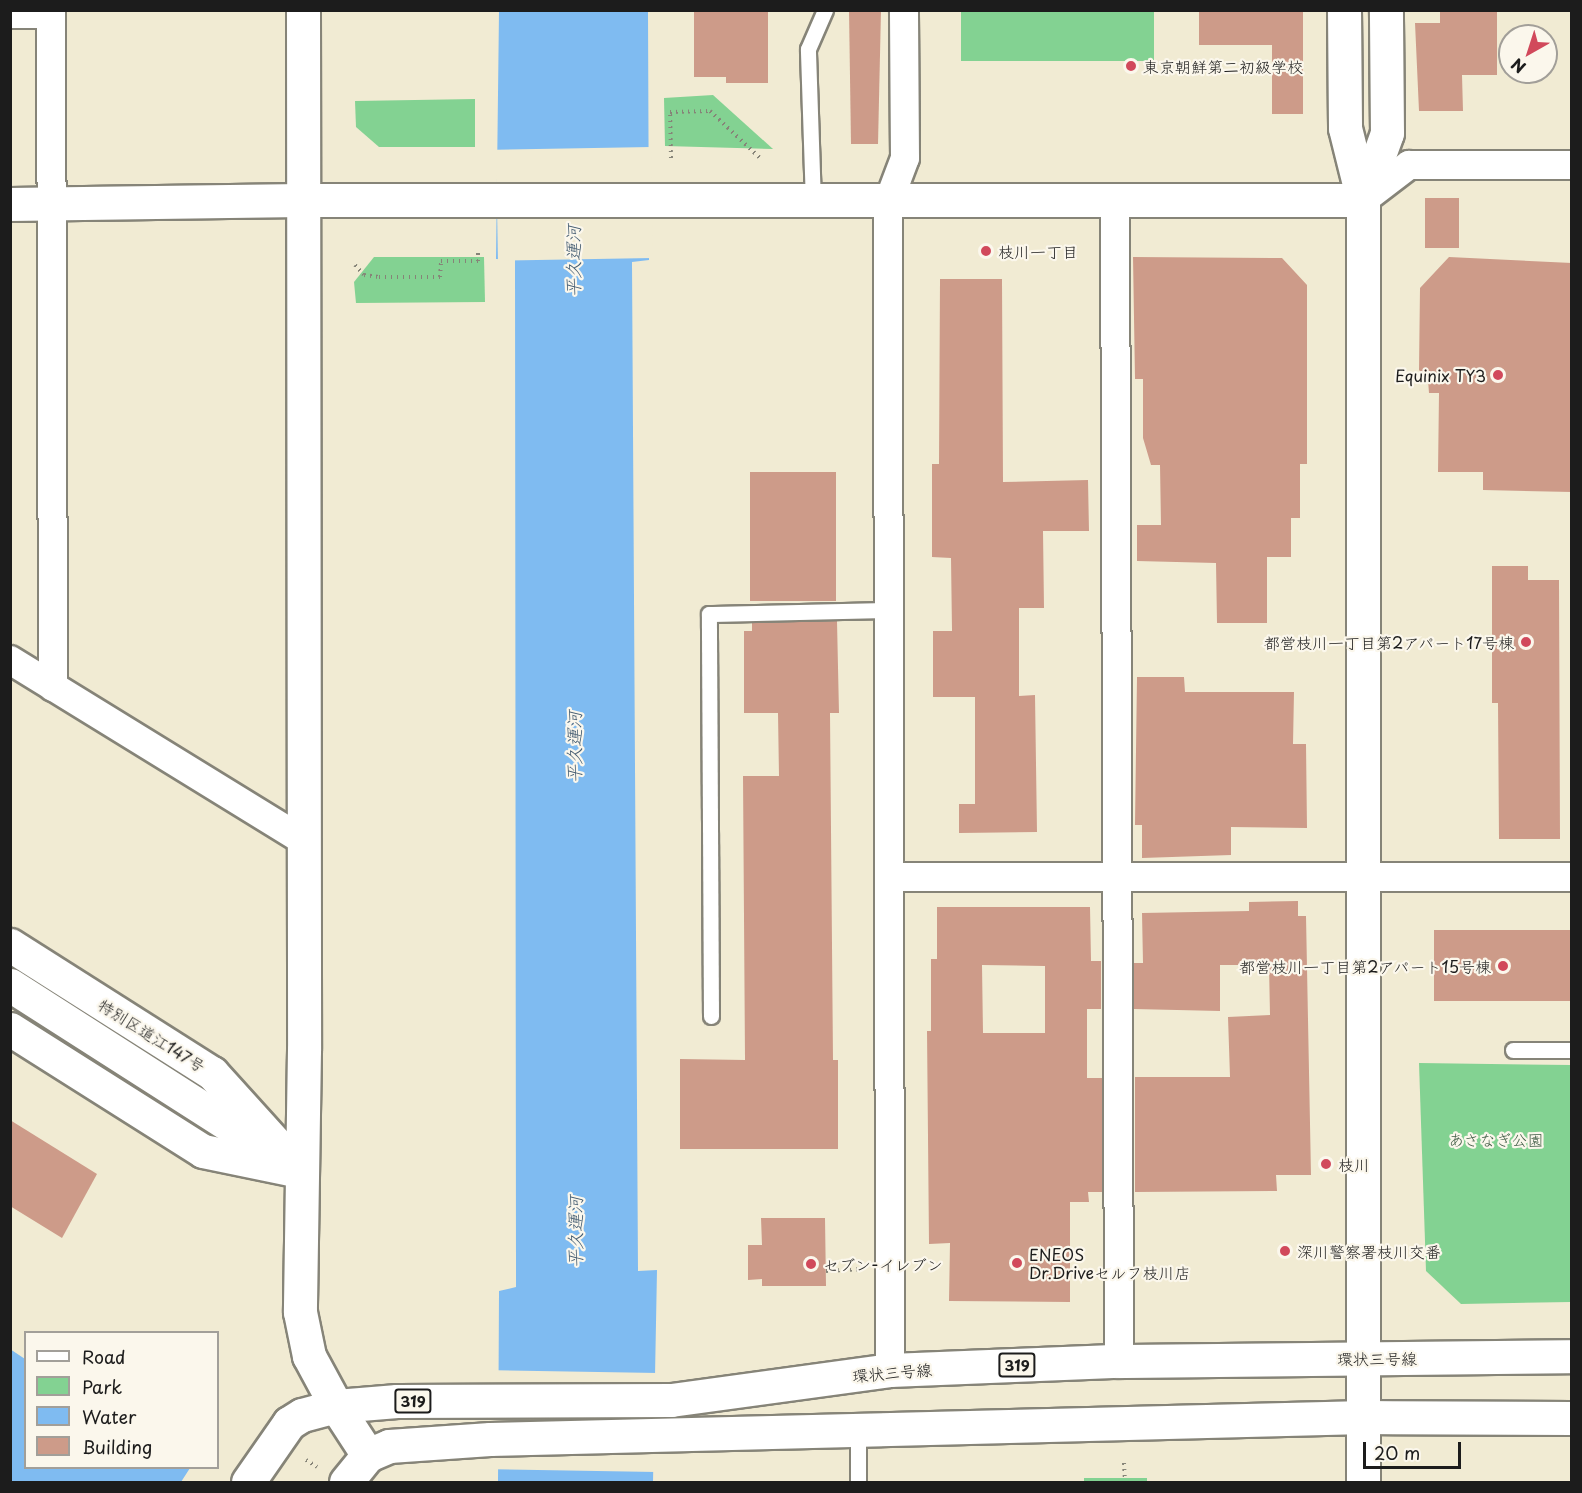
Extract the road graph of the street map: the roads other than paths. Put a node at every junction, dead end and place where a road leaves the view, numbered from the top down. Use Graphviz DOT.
graph roads {
  1 [pos="303,10"];
  2 [pos="825,10"];
  3 [pos="904,10"];
  4 [pos="1344,10"];
  5 [pos="1386,10"];
  6 [pos="51,12"];
  7 [pos="10,14"];
  8 [pos="1572,165"];
  9 [pos="302,200"];
  10 [pos="1115,200"];
  11 [pos="1363,200"];
  12 [pos="813,203"];
  13 [pos="888,203"];
  14 [pos="10,204"];
  15 [pos="51,204"];
  16 [pos="889,610"];
  17 [pos="10,660"];
  18 [pos="54,687"];
  19 [pos="303,840"];
  20 [pos="1362,876"];
  21 [pos="889,877"];
  22 [pos="1572,877"];
  23 [pos="1117,878"];
  24 [pos="10,945"];
  25 [pos="10,985"];
  26 [pos="711,1016"];
  27 [pos="10,1029"];
  28 [pos="1513,1050"];
  29 [pos="1572,1050"];
  30 [pos="302,1171"];
  31 [pos="1572,1356"];
  32 [pos="1364,1358"];
  33 [pos="1119,1361"];
  34 [pos="890,1370"];
  35 [pos="336,1406"];
  36 [pos="1365,1417"];
  37 [pos="1572,1418"];
  38 [pos="858,1432"];
  39 [pos="368,1455"];
  40 [pos="254,1473"];
  41 [pos="333,1476"];
  42 [pos="858,1482"];
  43 [pos="1363,1482"];
  1 -- 9 [label="main road"];
  2 -- 12 [label="lane"];
  3 -- 13 [label="street"];
  4 -- 11 [label="main road"];
  5 -- 11 [label="main road"];
  6 -- 7 [label="street"];
  6 -- 15 [label="street"];
  8 -- 11 [label="street"];
  9 -- 12 [label="main road"];
  9 -- 15 [label="main road"];
  9 -- 19 [label="main road"];
  10 -- 11 [label="main road"];
  10 -- 13 [label="main road"];
  10 -- 23 [label="street"];
  11 -- 20 [label="main road"];
  12 -- 13 [label="main road"];
  13 -- 16 [label="street"];
  14 -- 15 [label="main road"];
  15 -- 18 [label="street"];
  16 -- 21 [label="street"];
  16 -- 26 [label="lane"];
  17 -- 18 [label="street"];
  18 -- 19 [label="street"];
  19 -- 30 [label="main road"];
  20 -- 22 [label="street"];
  20 -- 23 [label="street"];
  20 -- 32 [label="main road"];
  21 -- 23 [label="street"];
  21 -- 34 [label="street"];
  23 -- 33 [label="street"];
  24 -- 30 [label="main road, 特別区道江147号"];
  25 -- 30 [label="main road"];
  27 -- 30 [label="main road"];
  28 -- 29 [label="lane"];
  30 -- 35 [label="main road"];
  31 -- 32 [label="main road, 環状三号線 / 319"];
  32 -- 33 [label="main road, 環状三号線 / 319"];
  32 -- 36 [label="main road"];
  33 -- 34 [label="main road, 環状三号線 / 319"];
  34 -- 35 [label="main road, 環状三号線 / 319"];
  35 -- 39 [label="main road"];
  35 -- 40 [label="main road, 環状三号線 / 319"];
  36 -- 37 [label="main road"];
  36 -- 38 [label="main road"];
  36 -- 43 [label="main road"];
  38 -- 39 [label="main road"];
  38 -- 42 [label="lane"];
  39 -- 41 [label="main road"];
}
